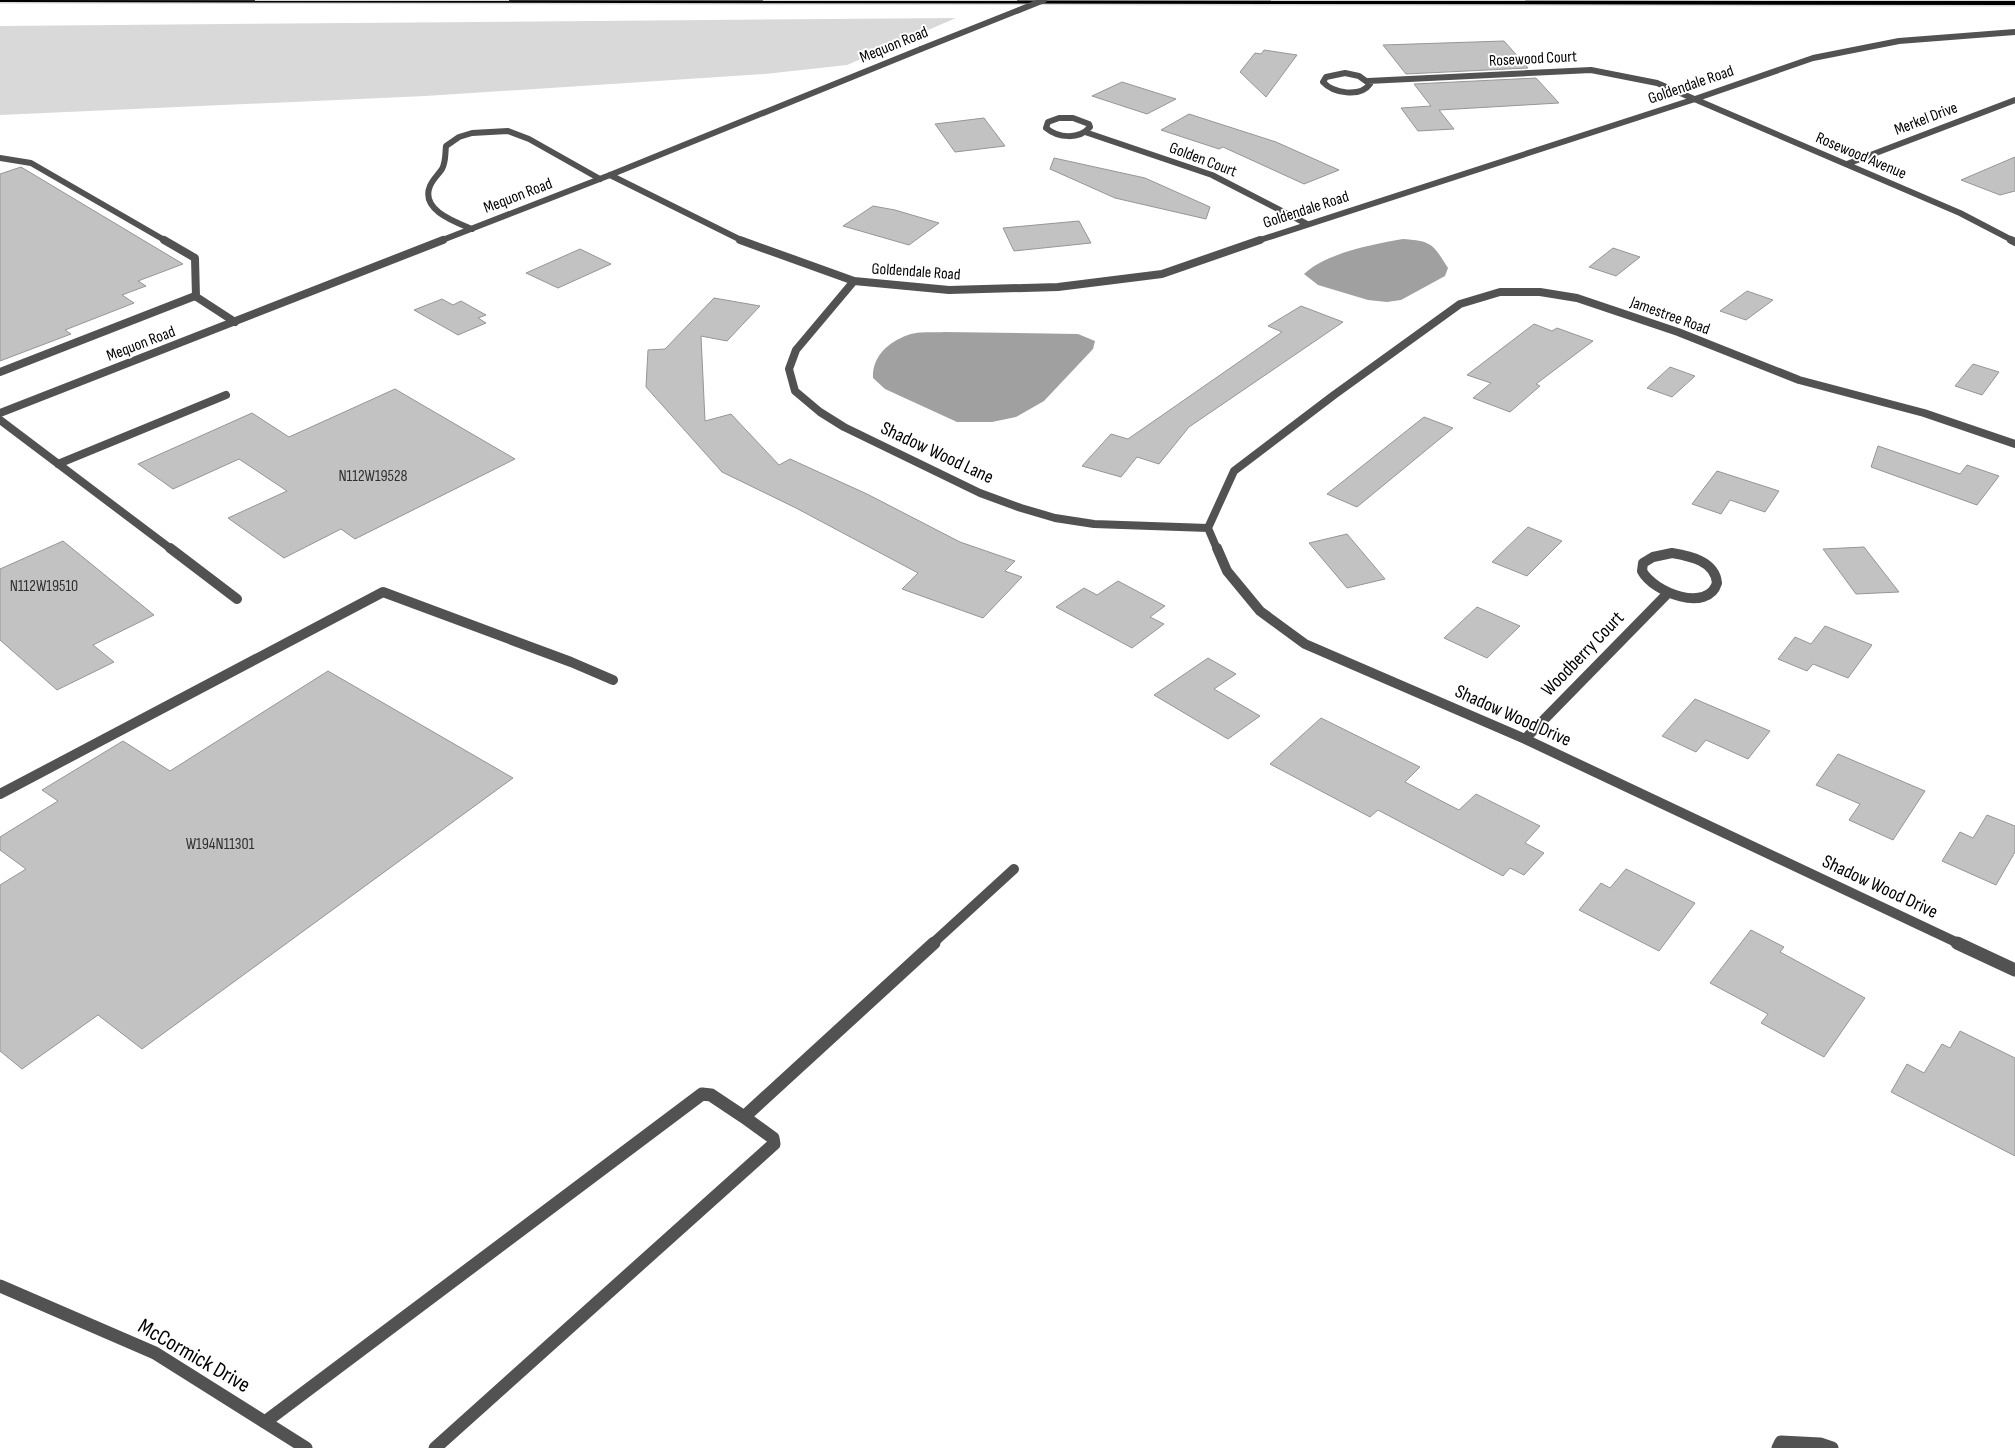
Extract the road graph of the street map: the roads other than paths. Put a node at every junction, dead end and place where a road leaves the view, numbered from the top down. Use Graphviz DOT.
graph roads {
  1 [pos="0,0"];
  2 [pos="669,0"];
  3 [pos="1044,0"];
  4 [pos="2015,3"];
  5 [pos="2015,32"];
  6 [pos="1368,81"];
  7 [pos="1695,99"];
  8 [pos="2015,100"];
  9 [pos="1086,132"];
  10 [pos="0,158"];
  11 [pos="1847,164"];
  12 [pos="610,175"];
  13 [pos="600,179"];
  14 [pos="1307,224"];
  15 [pos="472,229"];
  16 [pos="2015,242"];
  17 [pos="854,281"];
  18 [pos="196,297"];
  19 [pos="235,322"];
  20 [pos="0,372"];
  21 [pos="226,395"];
  22 [pos="1,413"];
  23 [pos="2015,444"];
  24 [pos="58,464"];
  25 [pos="1208,528"];
  26 [pos="1667,594"];
  27 [pos="237,599"];
  28 [pos="614,680"];
  29 [pos="1525,739"];
  30 [pos="0,794"];
  31 [pos="1014,870"];
  32 [pos="2015,970"];
  33 [pos="744,1117"];
  34 [pos="0,1286"];
  35 [pos="265,1422"];
  36 [pos="306,1448"];
  37 [pos="435,1448"];
  38 [pos="1778,1448"];
  39 [pos="1832,1448"];
  1 -- 2 [label="highway"];
  2 -- 4 [label="highway"];
  3 -- 12 [label="street, Mequon Road, bridge"];
  5 -- 7 [label="street, Goldendale Road"];
  6 -- 6 [label="street, Rosewood Court"];
  6 -- 7 [label="street, Rosewood Court"];
  7 -- 11 [label="street, Rosewood Avenue"];
  7 -- 14 [label="street, Goldendale Road"];
  8 -- 11 [label="street, Merkel Drive"];
  9 -- 9 [label="street, Golden Court"];
  9 -- 14 [label="street, Golden Court"];
  10 -- 18 [label="street"];
  11 -- 16 [label="street, Rosewood Avenue"];
  12 -- 13 [label="street, Mequon Road"];
  12 -- 17 [label="street, Goldendale Road"];
  13 -- 15 [label="street, Mequon Road"];
  13 -- 15 [label="street"];
  14 -- 17 [label="street, Goldendale Road"];
  15 -- 19 [label="street, Mequon Road"];
  17 -- 25 [label="street, Shadow Wood Lane"];
  18 -- 19 [label="street"];
  18 -- 20 [label="street"];
  19 -- 22 [label="street, Mequon Road"];
  21 -- 24 [label="street"];
  22 -- 24 [label="street"];
  23 -- 25 [label="street, Jamestree Road"];
  24 -- 27 [label="street"];
  25 -- 29 [label="street, Shadow Wood Drive"];
  26 -- 26 [label="street"];
  26 -- 29 [label="street, Woodberry Court"];
  28 -- 30 [label="street"];
  29 -- 32 [label="street, Shadow Wood Drive"];
  31 -- 33 [label="street"];
  33 -- 35 [label="street"];
  33 -- 37 [label="street"];
  34 -- 35 [label="street, McCormick Drive"];
  35 -- 36 [label="street, McCormick Drive"];
  38 -- 39 [label="street"];
}
